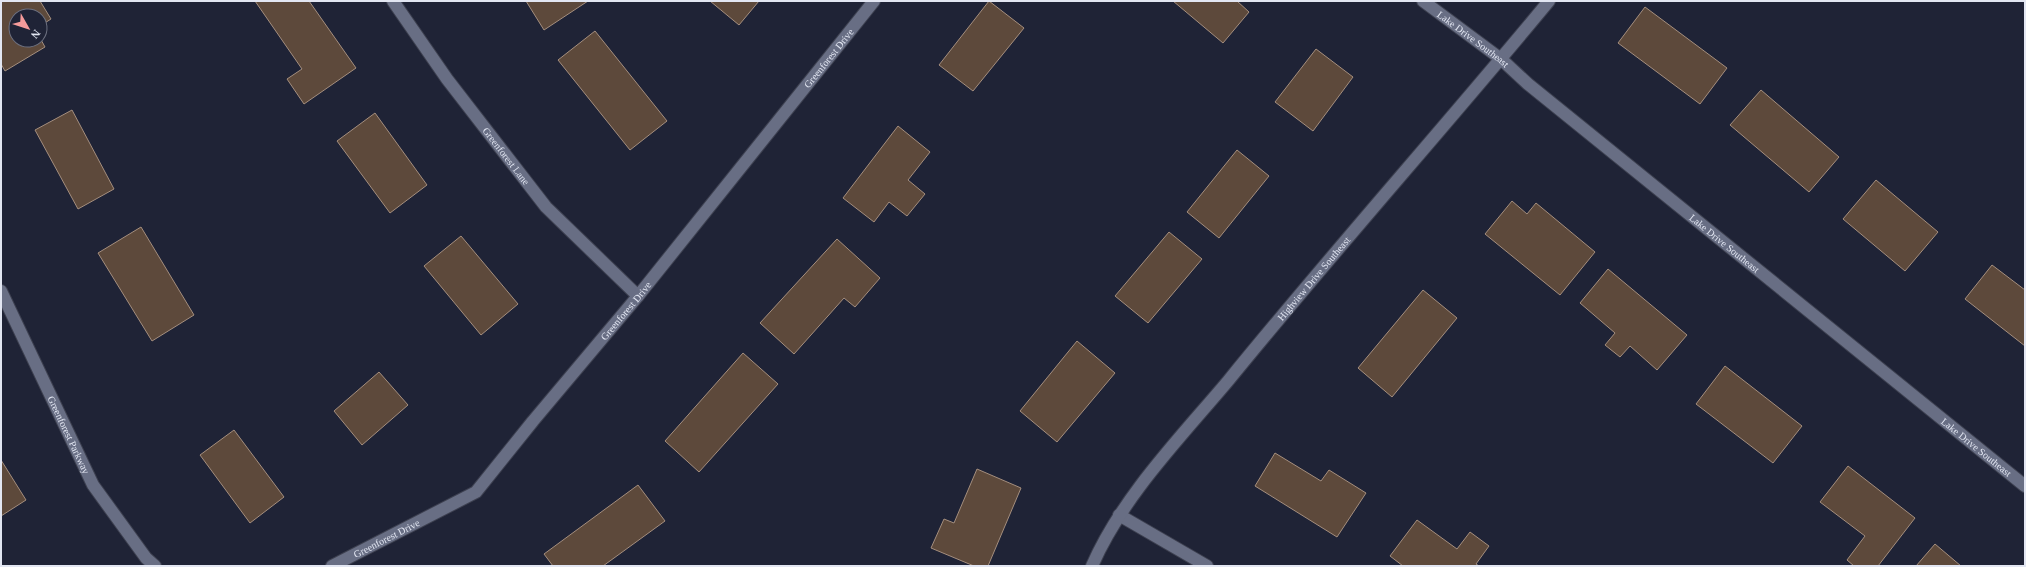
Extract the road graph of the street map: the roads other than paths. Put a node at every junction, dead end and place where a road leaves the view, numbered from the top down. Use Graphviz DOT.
graph roads {
  1 [pos="393,1"];
  2 [pos="874,1"];
  3 [pos="1423,1"];
  4 [pos="1549,1"];
  5 [pos="1501,59"];
  6 [pos="1,291"];
  7 [pos="638,296"];
  8 [pos="2025,486"];
  9 [pos="1119,515"];
  10 [pos="155,566"];
  11 [pos="332,566"];
  12 [pos="1092,566"];
  13 [pos="1207,566"];
  1 -- 7 [label="street, Greenforest Lane"];
  2 -- 7 [label="street, Greenforest Drive"];
  3 -- 5 [label="street, Lake Drive Southeast"];
  4 -- 5 [label="street, Highview Drive Southeast"];
  5 -- 8 [label="street, Lake Drive Southeast"];
  5 -- 9 [label="street, Highview Drive Southeast"];
  6 -- 10 [label="street, Greenforest Parkway"];
  7 -- 11 [label="street, Greenforest Drive"];
  9 -- 12 [label="street, Highview Drive Southeast"];
  9 -- 13 [label="street"];
}
